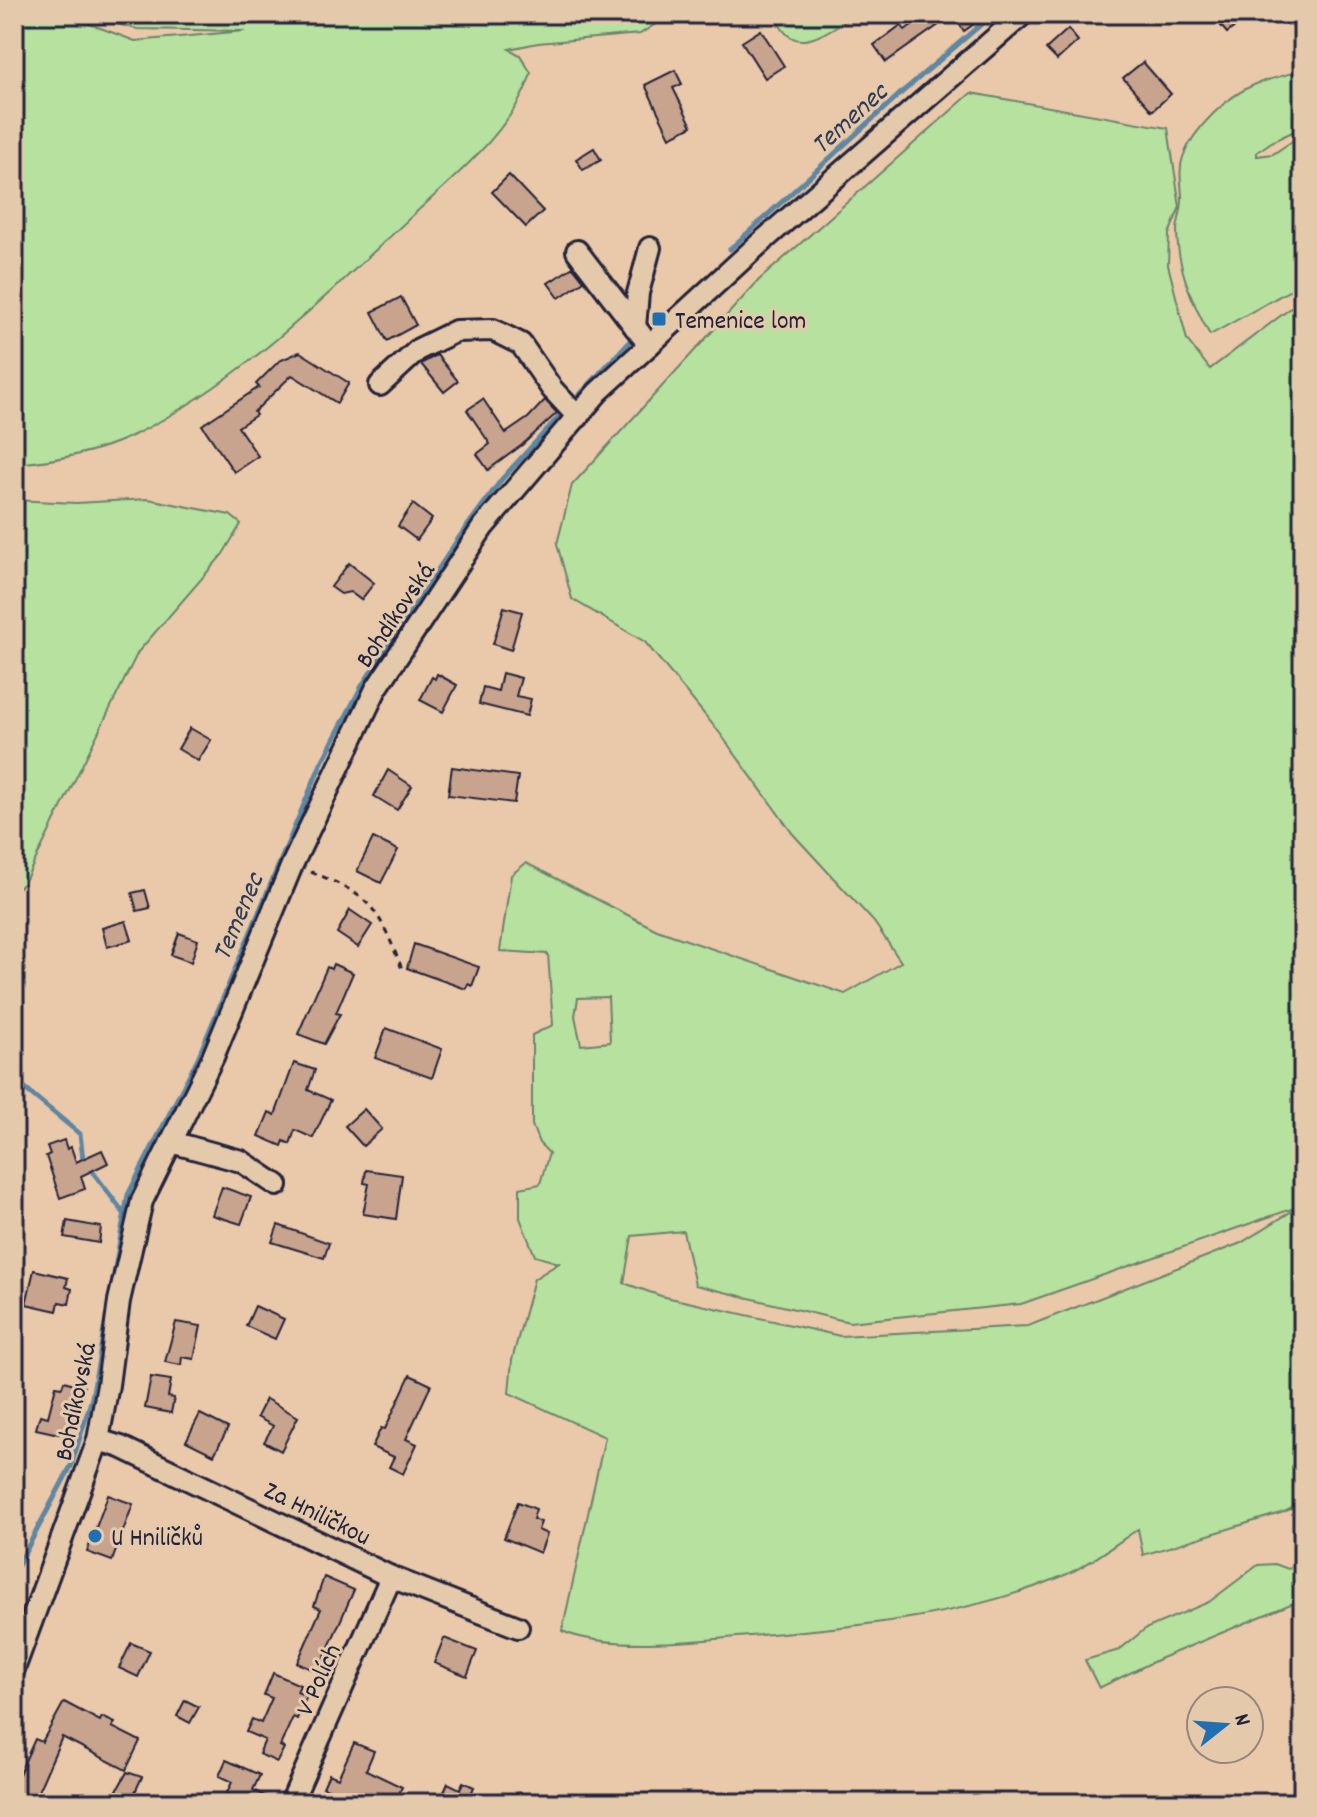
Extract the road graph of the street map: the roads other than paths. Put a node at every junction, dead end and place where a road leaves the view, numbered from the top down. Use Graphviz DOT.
graph roads {
  1 [pos="1023,14"];
  2 [pos="650,248"];
  3 [pos="577,251"];
  4 [pos="635,327"];
  5 [pos="649,345"];
  6 [pos="380,385"];
  7 [pos="571,410"];
  8 [pos="171,1142"];
  9 [pos="277,1185"];
  10 [pos="98,1440"];
  11 [pos="391,1577"];
  12 [pos="518,1627"];
  13 [pos="14,1669"];
  14 [pos="292,1803"];
  1 -- 5 [label="street, Bohdíkovská"];
  2 -- 4 [label="street"];
  3 -- 4 [label="street"];
  4 -- 5 [label="street"];
  5 -- 7 [label="street, Bohdíkovská"];
  6 -- 7 [label="street"];
  7 -- 8 [label="street, Bohdíkovská"];
  8 -- 9 [label="street"];
  8 -- 10 [label="street, Bohdíkovská"];
  10 -- 11 [label="street, Za Hniličkou"];
  10 -- 13 [label="street, Bohdíkovská"];
  11 -- 12 [label="street, Za Hniličkou"];
  11 -- 14 [label="street, V Polích"];
}
